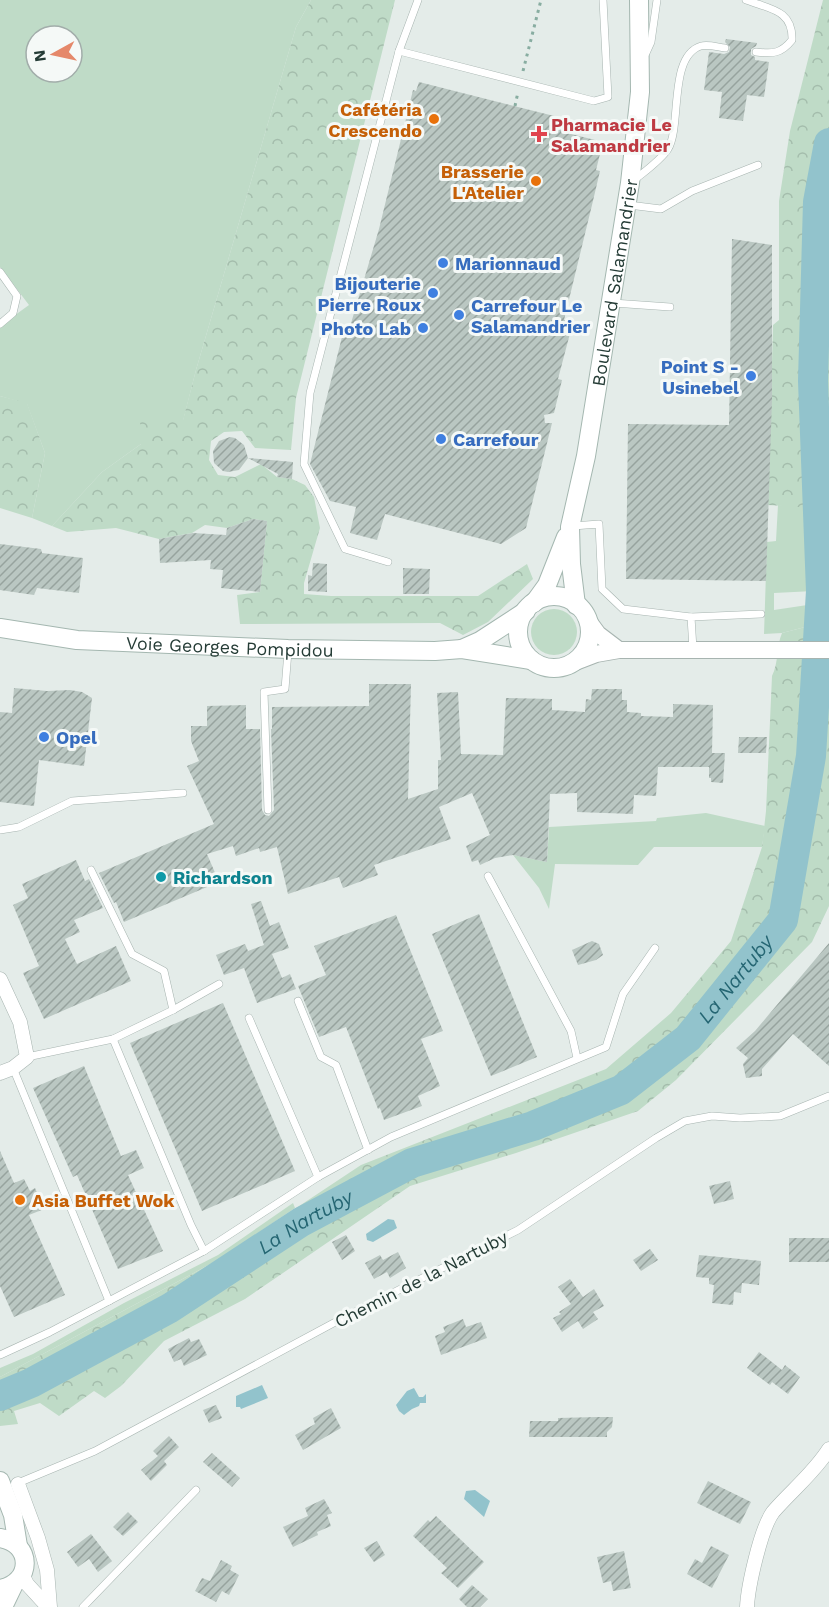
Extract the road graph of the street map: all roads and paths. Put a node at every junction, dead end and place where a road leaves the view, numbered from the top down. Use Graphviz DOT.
graph roads {
  1 [pos="418,0"];
  2 [pos="541,0"];
  3 [pos="603,0"];
  4 [pos="639,0"];
  5 [pos="657,0"];
  6 [pos="746,0"];
  7 [pos="725,48"];
  8 [pos="399,51"];
  9 [pos="756,52"];
  10 [pos="640,66"];
  11 [pos="520,82"];
  12 [pos="514,106"];
  13 [pos="758,165"];
  14 [pos="630,183"];
  15 [pos="626,205"];
  16 [pos="0,272"];
  17 [pos="610,303"];
  18 [pos="670,307"];
  19 [pos="0,324"];
  20 [pos="570,527"];
  21 [pos="388,562"];
  22 [pos="529,607"];
  23 [pos="581,612"];
  24 [pos="762,614"];
  25 [pos="691,617"];
  26 [pos="0,628"];
  27 [pos="288,649"];
  28 [pos="462,649"];
  29 [pos="619,650"];
  30 [pos="693,650"];
  31 [pos="829,650"];
  32 [pos="531,660"];
  33 [pos="570,664"];
  34 [pos="183,793"];
  35 [pos="268,810"];
  36 [pos="0,830"];
  37 [pos="92,870"];
  38 [pos="488,876"];
  39 [pos="655,948"];
  40 [pos="0,979"];
  41 [pos="219,984"];
  42 [pos="298,1001"];
  43 [pos="173,1010"];
  44 [pos="249,1018"];
  45 [pos="113,1039"];
  46 [pos="27,1057"];
  47 [pos="577,1058"];
  48 [pos="7,1071"];
  49 [pos="829,1096"];
  50 [pos="368,1150"];
  51 [pos="318,1177"];
  52 [pos="204,1251"];
  53 [pos="109,1301"];
  54 [pos="0,1355"];
  55 [pos="829,1449"];
  56 [pos="10,1483"];
  57 [pos="196,1490"];
  58 [pos="0,1538"];
  59 [pos="18,1546"];
  60 [pos="12,1583"];
  61 [pos="3,1607"];
  62 [pos="49,1607"];
  63 [pos="83,1607"];
  64 [pos="747,1607"];
  1 -- 8 [label="lane"];
  2 -- 11 [label="path"];
  3 -- 11 [label="lane"];
  4 -- 10 [label="main road, Boulevard Salamandrier"];
  5 -- 10 [label="lane"];
  6 -- 9 [label="lane"];
  7 -- 14 [label="lane"];
  8 -- 11 [label="lane"];
  8 -- 21 [label="lane"];
  10 -- 14 [label="main road, Boulevard Salamandrier"];
  11 -- 12 [label="path"];
  13 -- 15 [label="lane"];
  14 -- 15 [label="main road, Boulevard Salamandrier"];
  15 -- 17 [label="main road, Boulevard Salamandrier"];
  16 -- 19 [label="lane"];
  17 -- 18 [label="lane"];
  17 -- 20 [label="main road, Boulevard Salamandrier"];
  20 -- 22 [label="main road, Boulevard Salamandrier"];
  20 -- 23 [label="main road, Boulevard Salamandrier"];
  20 -- 25 [label="lane"];
  22 -- 23 [label="main road"];
  22 -- 28 [label="main road, Voie Georges Pompidou"];
  22 -- 32 [label="main road"];
  23 -- 29 [label="street"];
  23 -- 33 [label="main road"];
  24 -- 25 [label="lane"];
  25 -- 30 [label="lane"];
  26 -- 27 [label="main road, Voie Georges Pompidou"];
  27 -- 28 [label="main road, Voie Georges Pompidou"];
  27 -- 35 [label="lane"];
  28 -- 32 [label="main road, Voie Georges Pompidou"];
  29 -- 30 [label="street"];
  29 -- 33 [label="street"];
  30 -- 31 [label="street"];
  32 -- 33 [label="main road"];
  34 -- 36 [label="lane"];
  37 -- 43 [label="lane"];
  38 -- 47 [label="lane"];
  39 -- 47 [label="lane"];
  40 -- 46 [label="street"];
  41 -- 43 [label="lane"];
  42 -- 50 [label="lane"];
  43 -- 45 [label="lane"];
  44 -- 51 [label="lane"];
  45 -- 46 [label="lane"];
  45 -- 52 [label="lane"];
  46 -- 48 [label="street"];
  47 -- 50 [label="lane"];
  48 -- 53 [label="lane"];
  49 -- 56 [label="lane, Chemin de la Nartuby"];
  50 -- 51 [label="lane"];
  51 -- 52 [label="lane"];
  52 -- 53 [label="lane"];
  53 -- 54 [label="lane"];
  55 -- 64 [label="street"];
  56 -- 59 [label="main road"];
  56 -- 62 [label="street"];
  57 -- 63 [label="lane"];
  58 -- 59 [label="main road"];
  59 -- 60 [label="main road"];
  60 -- 61 [label="main road"];
  60 -- 62 [label="street"];
}
